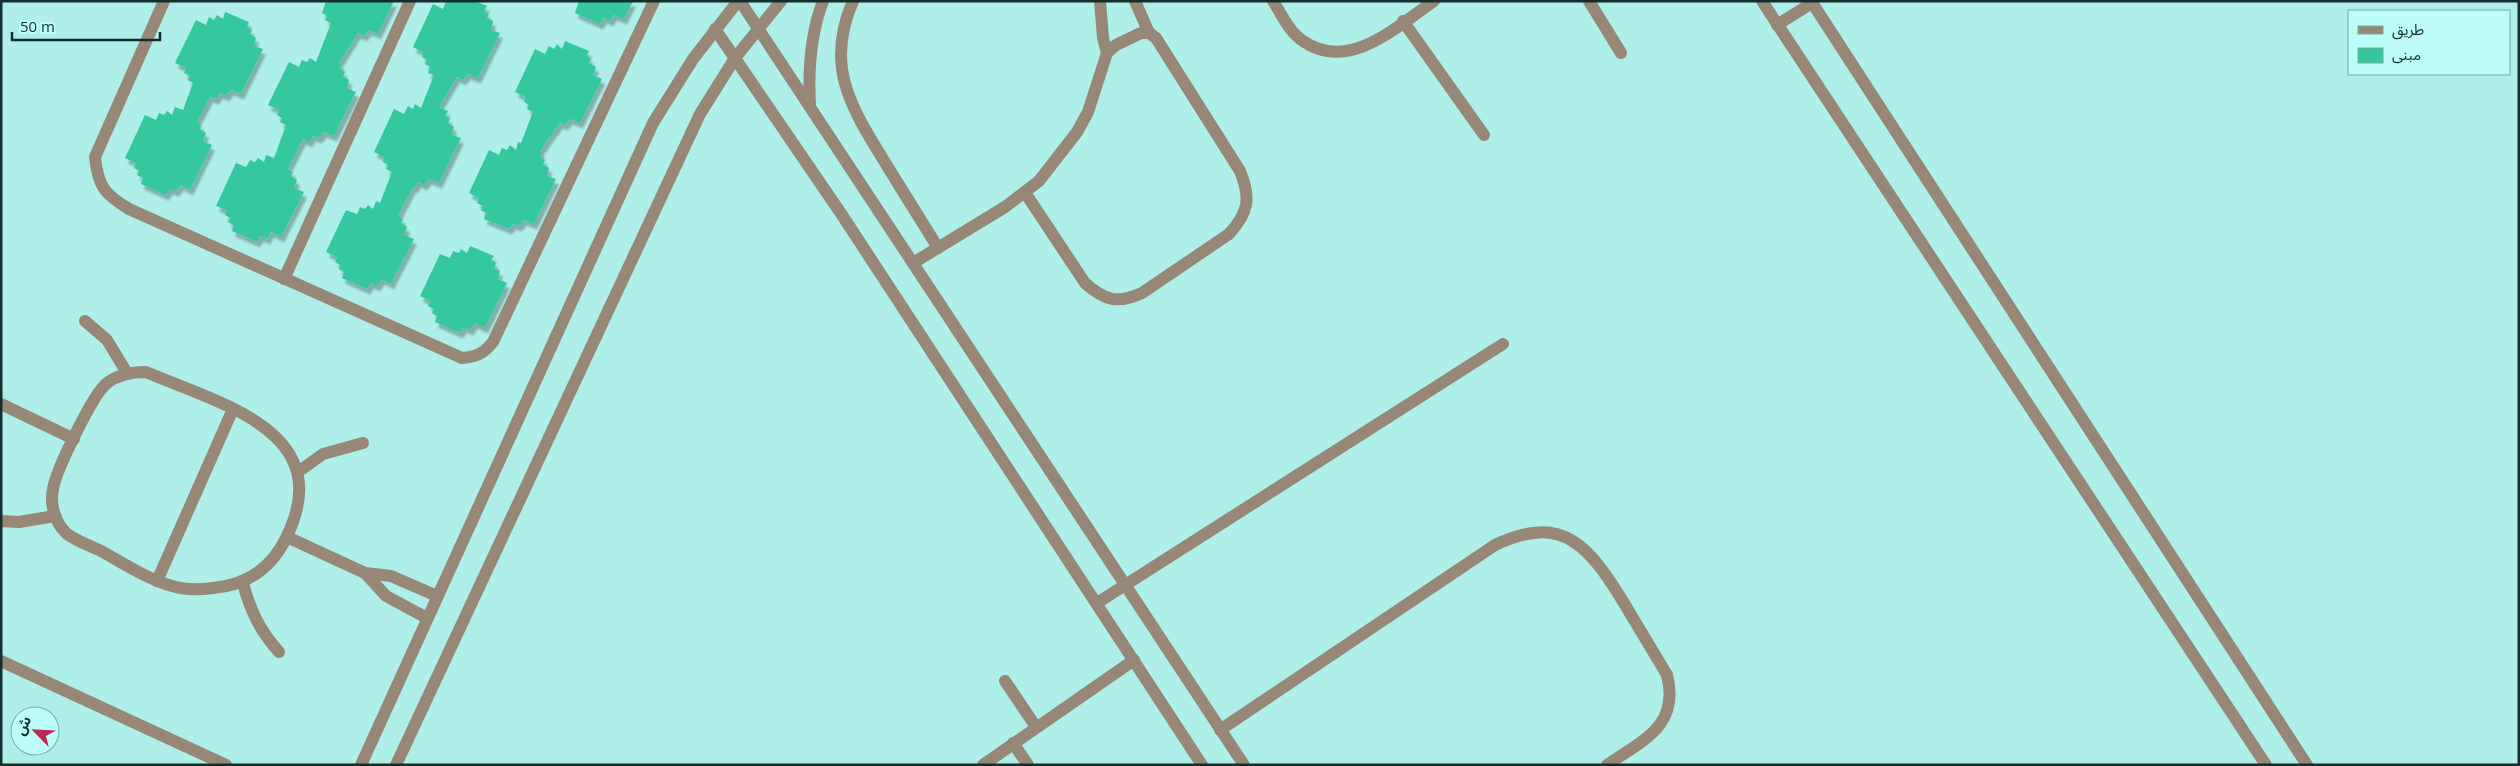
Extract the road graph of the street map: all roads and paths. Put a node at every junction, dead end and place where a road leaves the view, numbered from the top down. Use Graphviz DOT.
graph roads {
  1 [pos="164,1"];
  2 [pos="410,1"];
  3 [pos="654,1"];
  4 [pos="739,1"];
  5 [pos="781,1"];
  6 [pos="823,1"];
  7 [pos="853,1"];
  8 [pos="1100,1"];
  9 [pos="1135,1"];
  10 [pos="1273,1"];
  11 [pos="1434,1"];
  12 [pos="1589,1"];
  13 [pos="1762,1"];
  14 [pos="1811,2"];
  15 [pos="1403,21"];
  16 [pos="1777,25"];
  17 [pos="757,27"];
  18 [pos="715,29"];
  19 [pos="1149,33"];
  20 [pos="1107,53"];
  21 [pos="1620,53"];
  22 [pos="735,58"];
  23 [pos="810,106"];
  24 [pos="1484,136"];
  25 [pos="1026,194"];
  26 [pos="938,248"];
  27 [pos="913,263"];
  28 [pos="284,279"];
  29 [pos="85,320"];
  30 [pos="1503,344"];
  31 [pos="127,373"];
  32 [pos="1,404"];
  33 [pos="233,409"];
  34 [pos="74,439"];
  35 [pos="363,443"];
  36 [pos="298,472"];
  37 [pos="55,516"];
  38 [pos="1,521"];
  39 [pos="287,537"];
  40 [pos="364,573"];
  41 [pos="157,580"];
  42 [pos="243,583"];
  43 [pos="1125,585"];
  44 [pos="437,596"];
  45 [pos="1097,603"];
  46 [pos="427,618"];
  47 [pos="279,652"];
  48 [pos="1134,660"];
  49 [pos="1,661"];
  50 [pos="1005,681"];
  51 [pos="1036,727"];
  52 [pos="1220,730"];
  53 [pos="1013,743"];
  54 [pos="226,765"];
  55 [pos="361,765"];
  56 [pos="396,765"];
  57 [pos="983,765"];
  58 [pos="1028,765"];
  59 [pos="1202,765"];
  60 [pos="1244,765"];
  61 [pos="1607,765"];
  62 [pos="2266,765"];
  63 [pos="2307,765"];
  1 -- 28 [label="street"];
  2 -- 28 [label="street"];
  3 -- 28 [label="street"];
  4 -- 17 [label="street"];
  4 -- 18 [label="street"];
  5 -- 17 [label="street"];
  6 -- 23 [label="street"];
  7 -- 26 [label="street"];
  8 -- 20 [label="street"];
  9 -- 19 [label="street"];
  10 -- 15 [label="street"];
  11 -- 15 [label="street"];
  12 -- 21 [label="street"];
  13 -- 16 [label="street"];
  14 -- 16 [label="street"];
  14 -- 63 [label="street"];
  15 -- 24 [label="street"];
  16 -- 62 [label="street"];
  17 -- 22 [label="street"];
  17 -- 23 [label="street"];
  18 -- 22 [label="street"];
  18 -- 44 [label="street"];
  19 -- 20 [label="street"];
  19 -- 25 [label="street"];
  20 -- 25 [label="street"];
  22 -- 45 [label="street"];
  22 -- 56 [label="street"];
  23 -- 27 [label="street"];
  25 -- 26 [label="street"];
  26 -- 27 [label="street"];
  27 -- 43 [label="street"];
  29 -- 31 [label="street"];
  30 -- 43 [label="street"];
  31 -- 33 [label="street"];
  31 -- 34 [label="street"];
  32 -- 34 [label="street"];
  33 -- 36 [label="street"];
  33 -- 41 [label="street"];
  34 -- 37 [label="street"];
  35 -- 36 [label="street"];
  36 -- 39 [label="street"];
  37 -- 38 [label="street"];
  37 -- 41 [label="street"];
  39 -- 40 [label="street"];
  39 -- 42 [label="street"];
  40 -- 44 [label="street"];
  40 -- 46 [label="street"];
  41 -- 42 [label="street"];
  42 -- 47 [label="street"];
  43 -- 45 [label="street"];
  43 -- 52 [label="street"];
  44 -- 46 [label="street"];
  45 -- 48 [label="street"];
  46 -- 55 [label="street"];
  48 -- 51 [label="street"];
  48 -- 59 [label="street"];
  49 -- 54 [label="street"];
  50 -- 51 [label="street"];
  51 -- 53 [label="street"];
  52 -- 60 [label="street"];
  52 -- 61 [label="street"];
  53 -- 57 [label="street"];
  53 -- 58 [label="street"];
}
